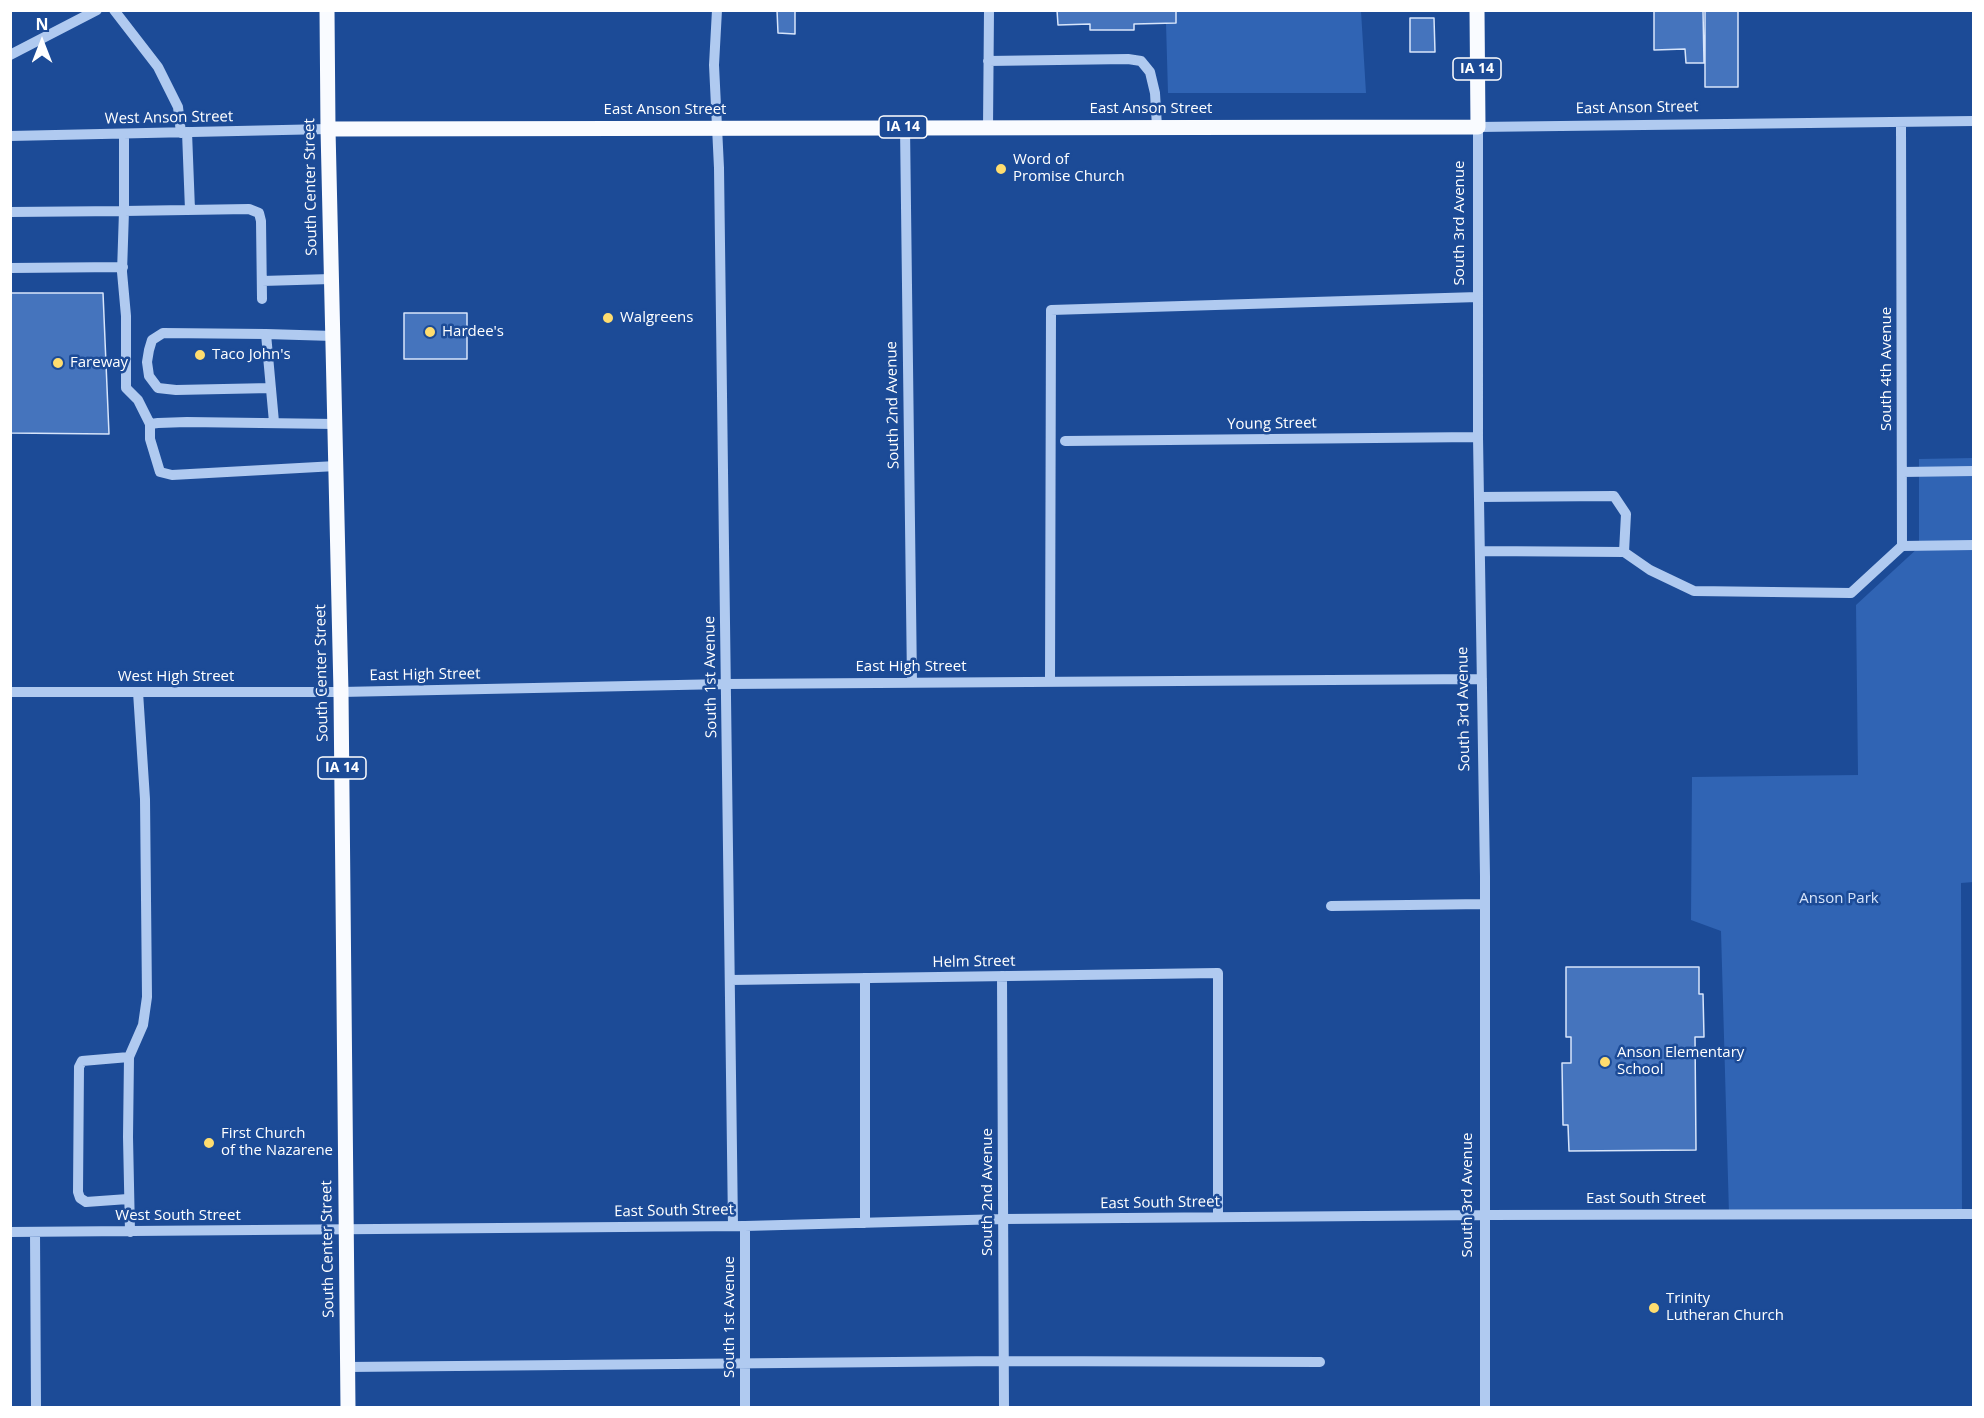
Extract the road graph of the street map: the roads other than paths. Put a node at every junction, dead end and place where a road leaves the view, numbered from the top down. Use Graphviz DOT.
graph roads {
  1 [pos="97,10"];
  2 [pos="114,10"];
  3 [pos="327,10"];
  4 [pos="717,10"];
  5 [pos="989,10"];
  6 [pos="1476,10"];
  7 [pos="10,54"];
  8 [pos="988,61"];
  9 [pos="1974,121"];
  10 [pos="1902,123"];
  11 [pos="904,127"];
  12 [pos="988,127"];
  13 [pos="1157,127"];
  14 [pos="1478,127"];
  15 [pos="718,128"];
  16 [pos="328,129"];
  17 [pos="184,133"];
  18 [pos="124,134"];
  19 [pos="10,136"];
  20 [pos="190,210"];
  21 [pos="124,211"];
  22 [pos="10,212"];
  23 [pos="123,267"];
  24 [pos="10,268"];
  25 [pos="331,279"];
  26 [pos="262,281"];
  27 [pos="1478,297"];
  28 [pos="262,299"];
  29 [pos="266,334"];
  30 [pos="333,336"];
  31 [pos="271,388"];
  32 [pos="274,422"];
  33 [pos="150,424"];
  34 [pos="335,424"];
  35 [pos="1478,437"];
  36 [pos="1065,441"];
  37 [pos="336,466"];
  38 [pos="1974,471"];
  39 [pos="1902,472"];
  40 [pos="1479,497"];
  41 [pos="1974,545"];
  42 [pos="1902,546"];
  43 [pos="1480,551"];
  44 [pos="1624,552"];
  45 [pos="1482,679"];
  46 [pos="1050,681"];
  47 [pos="912,682"];
  48 [pos="726,684"];
  49 [pos="10,692"];
  50 [pos="138,692"];
  51 [pos="341,692"];
  52 [pos="1485,904"];
  53 [pos="1331,906"];
  54 [pos="1002,976"];
  55 [pos="865,978"];
  56 [pos="730,980"];
  57 [pos="129,1057"];
  58 [pos="128,1199"];
  59 [pos="1974,1214"];
  60 [pos="1486,1215"];
  61 [pos="1218,1217"];
  62 [pos="1004,1219"];
  63 [pos="865,1223"];
  64 [pos="739,1226"];
  65 [pos="346,1230"];
  66 [pos="10,1232"];
  67 [pos="35,1232"];
  68 [pos="130,1232"];
  69 [pos="1004,1361"];
  70 [pos="1320,1362"];
  71 [pos="745,1364"];
  72 [pos="347,1366"];
  73 [pos="36,1407"];
  74 [pos="348,1407"];
  75 [pos="744,1407"];
  76 [pos="1004,1407"];
  77 [pos="1485,1407"];
  1 -- 7 [label="street"];
  2 -- 17 [label="street"];
  3 -- 16 [label="main road, South Center Street"];
  4 -- 15 [label="street, South 1st Avenue"];
  5 -- 8 [label="street"];
  6 -- 14 [label="main road, South 3rd Avenue / IA 14"];
  8 -- 12 [label="street"];
  8 -- 13 [label="street"];
  9 -- 10 [label="street, East Anson Street"];
  10 -- 14 [label="street, East Anson Street"];
  10 -- 39 [label="street, South 4th Avenue"];
  11 -- 12 [label="main road, East Anson Street / IA 14"];
  11 -- 15 [label="main road, East Anson Street / IA 14"];
  11 -- 47 [label="street, South 2nd Avenue"];
  12 -- 13 [label="main road, East Anson Street / IA 14"];
  13 -- 14 [label="main road, East Anson Street / IA 14"];
  14 -- 27 [label="street, South 3rd Avenue"];
  15 -- 16 [label="main road, East Anson Street / IA 14"];
  15 -- 48 [label="street, South 1st Avenue"];
  16 -- 17 [label="street, West Anson Street"];
  16 -- 25 [label="main road, South Center Street / IA 14"];
  17 -- 18 [label="street, West Anson Street"];
  17 -- 20 [label="street"];
  18 -- 19 [label="street, West Anson Street"];
  18 -- 21 [label="street"];
  20 -- 21 [label="street"];
  20 -- 26 [label="street"];
  21 -- 22 [label="street"];
  21 -- 23 [label="street"];
  23 -- 24 [label="street"];
  23 -- 33 [label="street"];
  25 -- 26 [label="street"];
  25 -- 30 [label="main road, South Center Street / IA 14"];
  26 -- 28 [label="street"];
  27 -- 35 [label="street, South 3rd Avenue"];
  27 -- 46 [label="street"];
  29 -- 30 [label="street"];
  29 -- 31 [label="street"];
  29 -- 31 [label="street"];
  30 -- 34 [label="main road, South Center Street / IA 14"];
  31 -- 32 [label="street"];
  32 -- 33 [label="street"];
  32 -- 34 [label="street"];
  33 -- 37 [label="street"];
  34 -- 37 [label="main road, South Center Street / IA 14"];
  35 -- 36 [label="street, Young Street"];
  35 -- 40 [label="street, South 3rd Avenue"];
  37 -- 51 [label="main road, South Center Street / IA 14"];
  38 -- 39 [label="street"];
  39 -- 42 [label="street, South 4th Avenue"];
  40 -- 43 [label="street, South 3rd Avenue"];
  40 -- 44 [label="street"];
  41 -- 42 [label="street"];
  42 -- 44 [label="street"];
  43 -- 44 [label="street"];
  43 -- 45 [label="street, South 3rd Avenue"];
  45 -- 46 [label="street, East High Street"];
  45 -- 52 [label="street, South 3rd Avenue"];
  46 -- 47 [label="street, East High Street"];
  47 -- 48 [label="street, East High Street"];
  48 -- 51 [label="street, East High Street"];
  48 -- 56 [label="street, South 1st Avenue"];
  49 -- 50 [label="street, West High Street"];
  50 -- 51 [label="street, West High Street"];
  50 -- 57 [label="street"];
  51 -- 65 [label="main road, South Center Street / IA 14"];
  52 -- 53 [label="street"];
  52 -- 60 [label="street, South 3rd Avenue"];
  54 -- 55 [label="street, Helm Street"];
  54 -- 61 [label="street, Helm Street"];
  54 -- 62 [label="street, South 2nd Avenue"];
  55 -- 56 [label="street, Helm Street"];
  55 -- 63 [label="street"];
  56 -- 64 [label="street, South 1st Avenue"];
  57 -- 58 [label="street"];
  57 -- 58 [label="street"];
  58 -- 68 [label="street"];
  59 -- 60 [label="street, East South Street"];
  60 -- 61 [label="street, East South Street"];
  60 -- 77 [label="street, South 3rd Avenue"];
  61 -- 62 [label="street, East South Street"];
  62 -- 63 [label="street, East South Street"];
  62 -- 69 [label="street, South 2nd Avenue"];
  63 -- 64 [label="street, East South Street"];
  64 -- 65 [label="street, East South Street"];
  64 -- 71 [label="street, South 1st Avenue"];
  65 -- 68 [label="street, West South Street"];
  65 -- 72 [label="main road, South Center Street / IA 14"];
  66 -- 67 [label="street, West South Street"];
  67 -- 68 [label="street, West South Street"];
  67 -- 73 [label="street"];
  69 -- 70 [label="street"];
  69 -- 71 [label="street"];
  69 -- 76 [label="street, South 2nd Avenue"];
  71 -- 72 [label="street"];
  71 -- 75 [label="street, South 1st Avenue"];
  72 -- 74 [label="main road, South Center Street / IA 14"];
}
